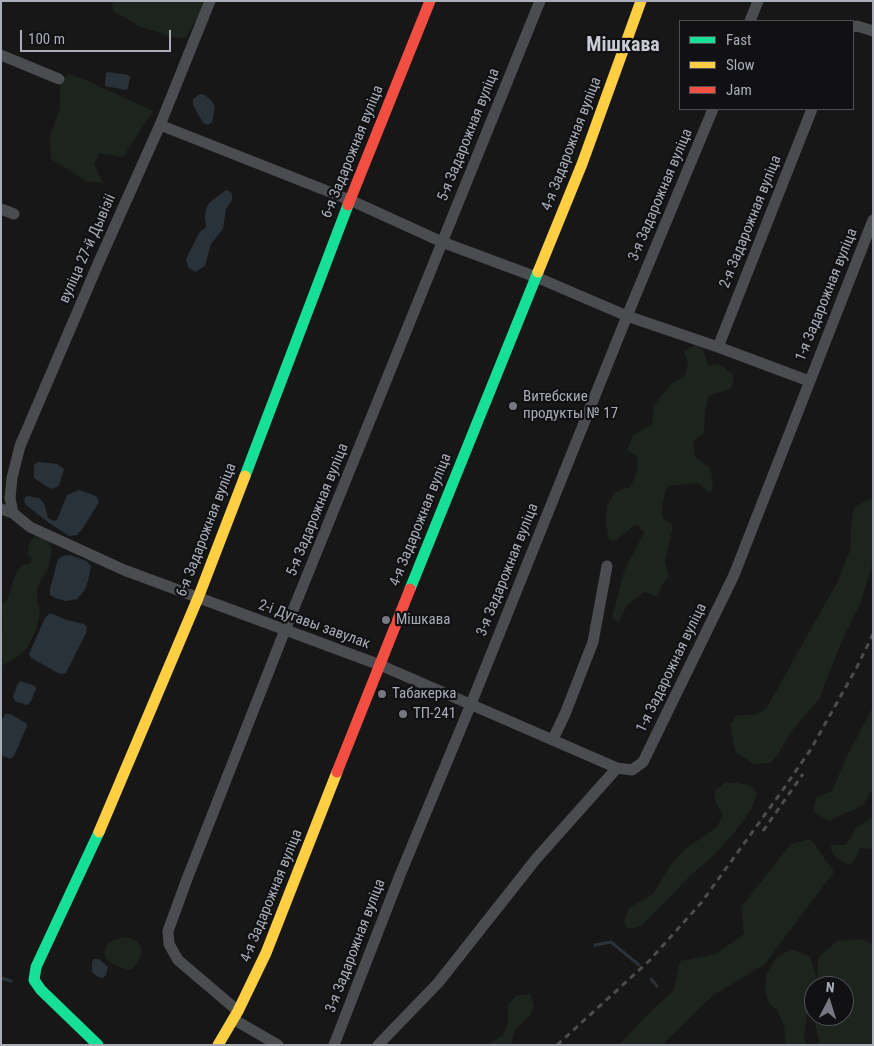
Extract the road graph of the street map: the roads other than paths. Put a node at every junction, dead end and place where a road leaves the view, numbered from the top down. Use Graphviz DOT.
graph roads {
  1 [pos="210,1"];
  2 [pos="430,1"];
  3 [pos="540,1"];
  4 [pos="641,1"];
  5 [pos="758,1"];
  6 [pos="750,20"];
  7 [pos="854,27"];
  8 [pos="873,31"];
  9 [pos="1,55"];
  10 [pos="59,78"];
  11 [pos="713,110"];
  12 [pos="812,110"];
  13 [pos="160,125"];
  14 [pos="350,200"];
  15 [pos="1,209"];
  16 [pos="14,214"];
  17 [pos="873,220"];
  18 [pos="442,242"];
  19 [pos="536,277"];
  20 [pos="626,316"];
  21 [pos="718,346"];
  22 [pos="809,381"];
  23 [pos="1,509"];
  24 [pos="13,513"];
  25 [pos="607,566"];
  26 [pos="198,598"];
  27 [pos="285,630"];
  28 [pos="380,665"];
  29 [pos="471,704"];
  30 [pos="553,739"];
  31 [pos="617,768"];
  32 [pos="235,1015"];
  33 [pos="98,1045"];
  34 [pos="218,1045"];
  35 [pos="278,1045"];
  36 [pos="334,1045"];
  37 [pos="378,1045"];
  1 -- 13 [label="street, вуліца 27-й Дывізіі"];
  2 -- 14 [label="street, 6-я Задарожная вуліца"];
  3 -- 18 [label="street, 5-я Задарожная вуліца"];
  4 -- 19 [label="street, 4-я Задарожная вуліца"];
  5 -- 6 [label="street"];
  7 -- 8 [label="street"];
  9 -- 10 [label="street"];
  11 -- 20 [label="street, 3-я Задарожная вуліца"];
  12 -- 21 [label="street, 2-я Задарожная вуліца"];
  13 -- 14 [label="street"];
  13 -- 24 [label="street, вуліца 27-й Дывізіі"];
  14 -- 18 [label="street"];
  14 -- 26 [label="street, 6-я Задарожная вуліца"];
  15 -- 16 [label="street"];
  17 -- 22 [label="street, 1-я Задарожная вуліца"];
  18 -- 19 [label="street"];
  18 -- 27 [label="street, 5-я Задарожная вуліца"];
  19 -- 20 [label="street"];
  19 -- 28 [label="street, 4-я Задарожная вуліца"];
  20 -- 21 [label="street"];
  20 -- 29 [label="street, 3-я Задарожная вуліца"];
  21 -- 22 [label="street"];
  22 -- 31 [label="street, 1-я Задарожная вуліца"];
  23 -- 24 [label="street, 2-і Дугавы завулак"];
  24 -- 26 [label="street, 2-і Дугавы завулак"];
  25 -- 30 [label="street"];
  26 -- 27 [label="street, 2-і Дугавы завулак"];
  26 -- 33 [label="street, 6-я Задарожная вуліца"];
  27 -- 28 [label="street, 2-і Дугавы завулак"];
  27 -- 32 [label="street, 5-я Задарожная вуліца"];
  28 -- 29 [label="street, 2-і Дугавы завулак"];
  28 -- 32 [label="street, 4-я Задарожная вуліца"];
  29 -- 30 [label="street, 2-і Дугавы завулак"];
  29 -- 36 [label="street, 3-я Задарожная вуліца"];
  30 -- 31 [label="street, 2-і Дугавы завулак"];
  31 -- 37 [label="street"];
  32 -- 34 [label="street, 4-я Задарожная вуліца"];
  32 -- 35 [label="street, 5-я Задарожная вуліца"];
}
